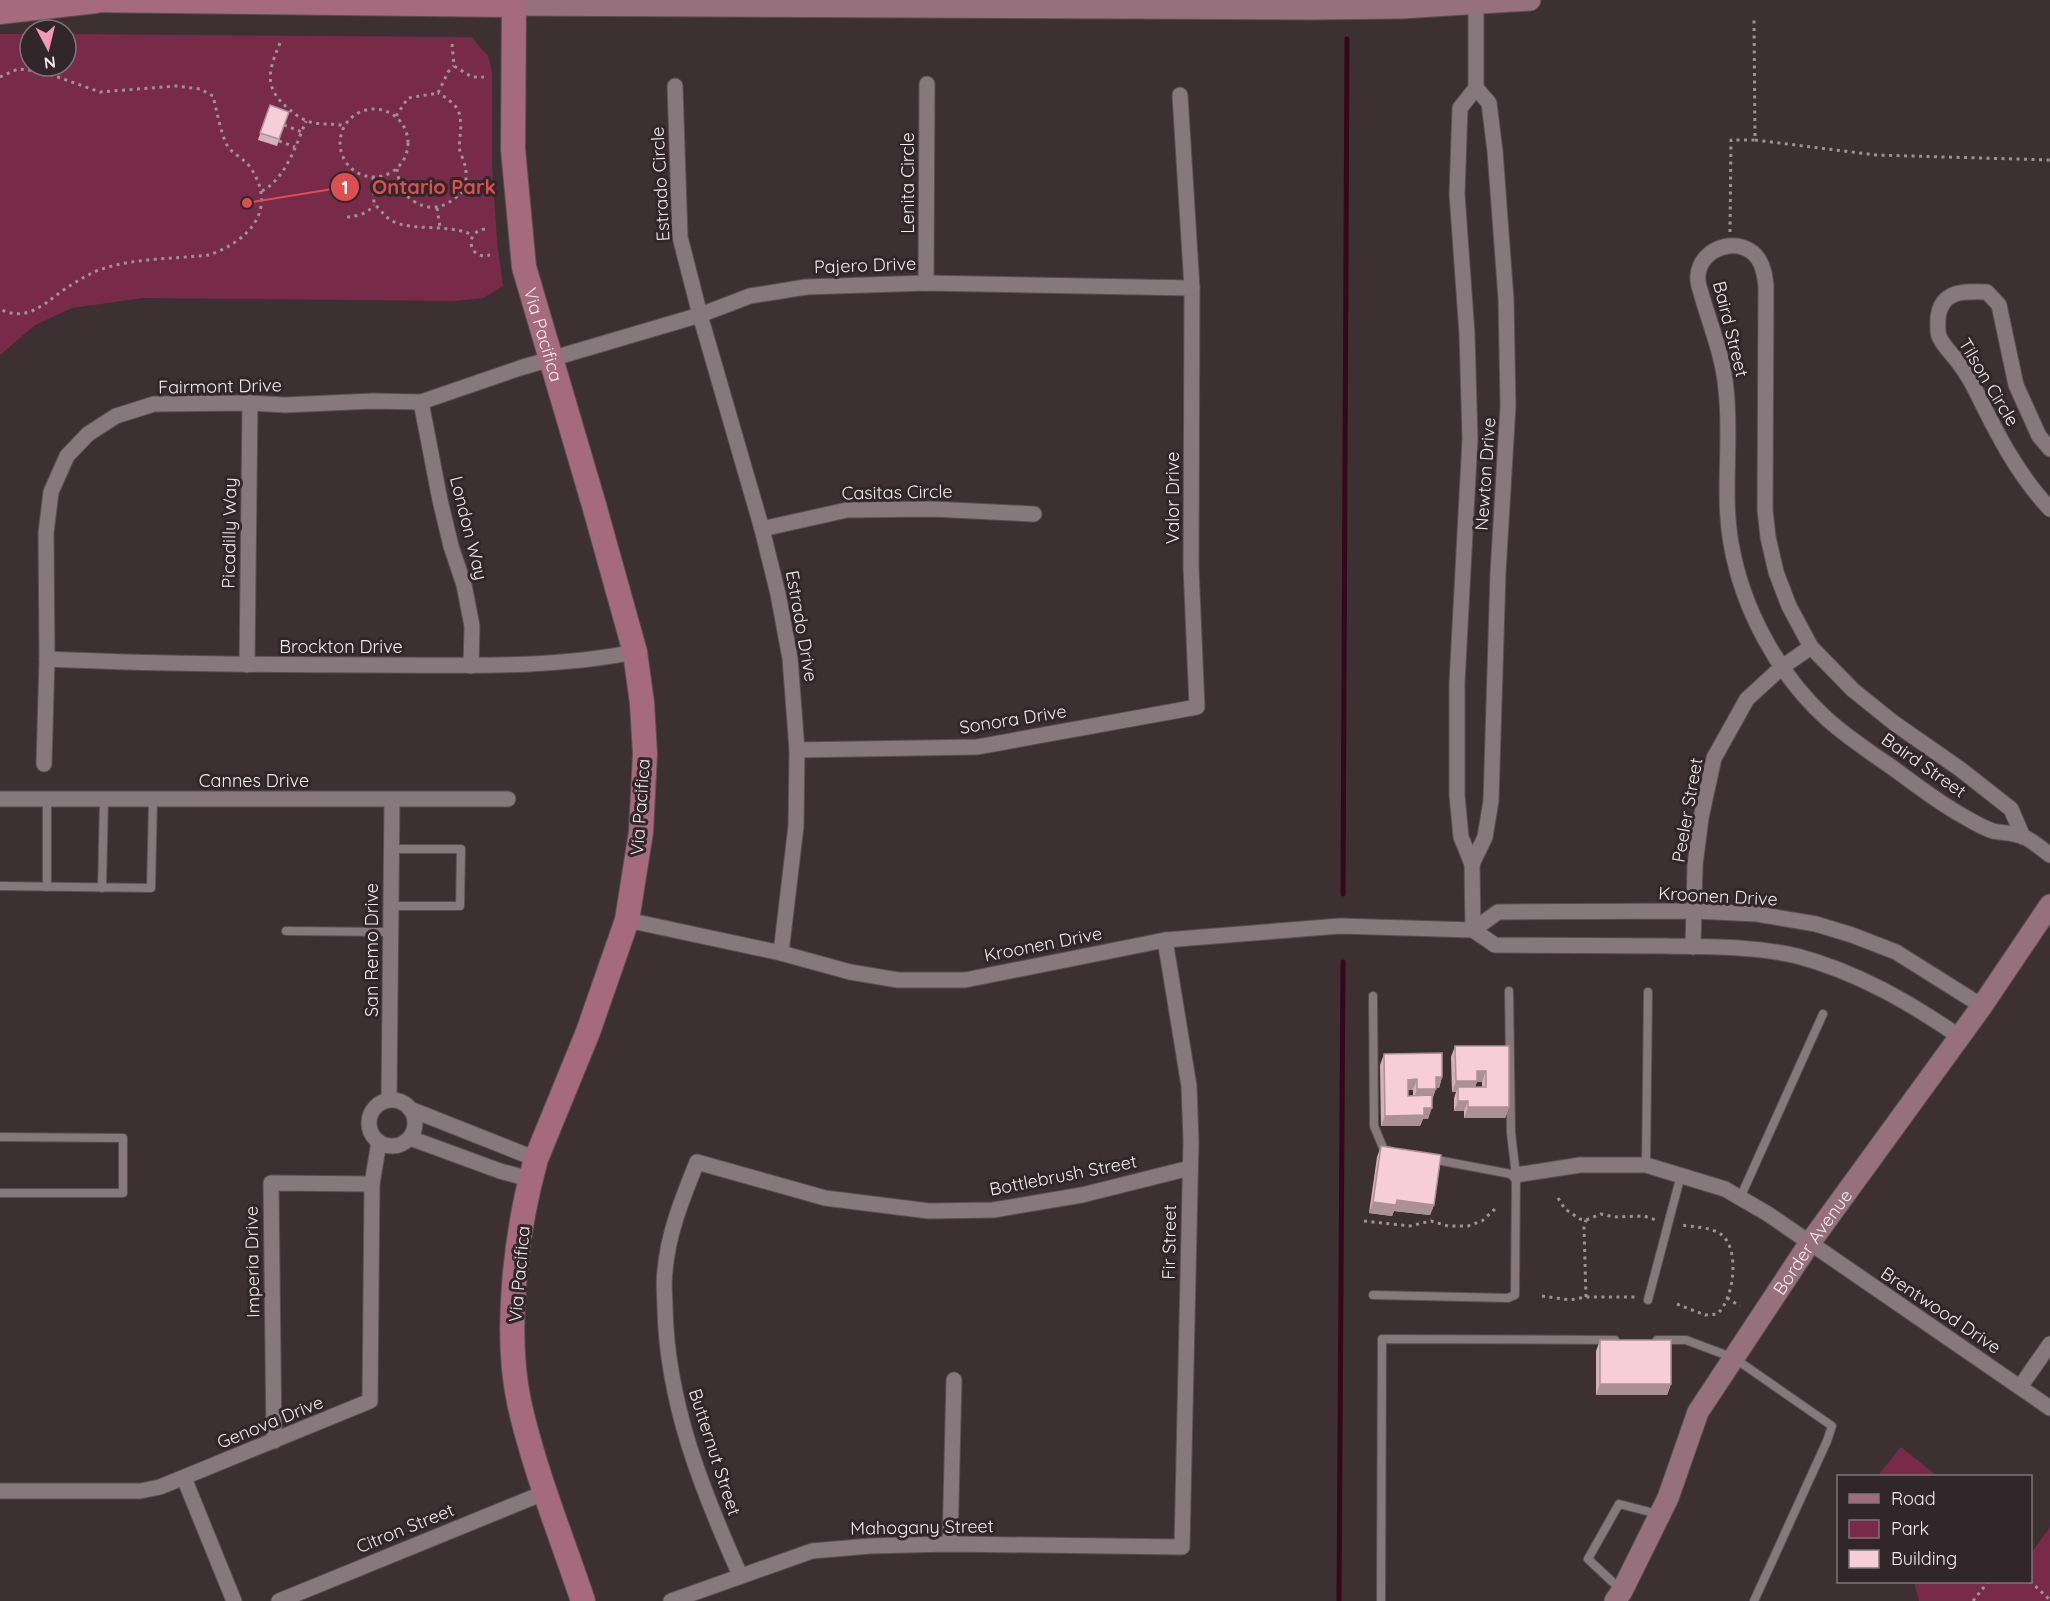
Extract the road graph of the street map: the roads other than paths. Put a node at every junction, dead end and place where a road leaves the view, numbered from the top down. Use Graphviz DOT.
graph roads {
  1 [pos="93,0"];
  2 [pos="1530,0"];
  3 [pos="514,3"];
  4 [pos="1311,4"];
  5 [pos="1425,4"];
  6 [pos="1476,4"];
  7 [pos="0,12"];
  8 [pos="927,84"];
  9 [pos="675,86"];
  10 [pos="1476,88"];
  11 [pos="1180,94"];
  12 [pos="926,283"];
  13 [pos="1192,288"];
  14 [pos="700,315"];
  15 [pos="550,359"];
  16 [pos="421,402"];
  17 [pos="250,403"];
  18 [pos="2050,449"];
  19 [pos="2050,509"];
  20 [pos="1034,514"];
  21 [pos="762,529"];
  22 [pos="1811,647"];
  23 [pos="635,652"];
  24 [pos="47,659"];
  25 [pos="247,665"];
  26 [pos="471,666"];
  27 [pos="1782,668"];
  28 [pos="1197,707"];
  29 [pos="797,750"];
  30 [pos="44,764"];
  31 [pos="0,799"];
  32 [pos="47,799"];
  33 [pos="104,799"];
  34 [pos="508,799"];
  35 [pos="153,800"];
  36 [pos="392,800"];
  37 [pos="2024,837"];
  38 [pos="392,849"];
  39 [pos="2050,855"];
  40 [pos="1472,864"];
  41 [pos="0,886"];
  42 [pos="47,887"];
  43 [pos="102,888"];
  44 [pos="2050,905"];
  45 [pos="391,906"];
  46 [pos="1694,911"];
  47 [pos="627,920"];
  48 [pos="1473,930"];
  49 [pos="286,931"];
  50 [pos="391,932"];
  51 [pos="1165,940"];
  52 [pos="1693,947"];
  53 [pos="781,953"];
  54 [pos="1509,991"];
  55 [pos="1648,992"];
  56 [pos="1373,996"];
  57 [pos="1982,1006"];
  58 [pos="1823,1014"];
  59 [pos="1960,1037"];
  60 [pos="389,1101"];
  61 [pos="410,1109"];
  62 [pos="0,1137"];
  63 [pos="410,1137"];
  64 [pos="379,1142"];
  65 [pos="1394,1152"];
  66 [pos="1425,1158"];
  67 [pos="696,1162"];
  68 [pos="1646,1165"];
  69 [pos="1190,1168"];
  70 [pos="533,1169"];
  71 [pos="1515,1175"];
  72 [pos="1681,1175"];
  73 [pos="372,1184"];
  74 [pos="0,1192"];
  75 [pos="1740,1198"];
  76 [pos="1809,1244"];
  77 [pos="1373,1295"];
  78 [pos="1648,1300"];
  79 [pos="1628,1340"];
  80 [pos="1651,1340"];
  81 [pos="2050,1344"];
  82 [pos="1734,1358"];
  83 [pos="954,1380"];
  84 [pos="2020,1387"];
  85 [pos="2050,1408"];
  86 [pos="274,1442"];
  87 [pos="184,1478"];
  88 [pos="0,1491"];
  89 [pos="546,1492"];
  90 [pos="1660,1514"];
  91 [pos="950,1544"];
  92 [pos="1182,1547"];
  93 [pos="740,1575"];
  94 [pos="1619,1596"];
  95 [pos="234,1601"];
  96 [pos="279,1601"];
  97 [pos="583,1601"];
  98 [pos="671,1601"];
  99 [pos="1380,1601"];
  100 [pos="1754,1601"];
  1 -- 3 [label="main road"];
  1 -- 7 [label="main road"];
  2 -- 6 [label="main road"];
  3 -- 4 [label="main road"];
  3 -- 15 [label="main road, Via Pacifica"];
  4 -- 5 [label="main road"];
  5 -- 6 [label="main road"];
  6 -- 10 [label="street"];
  8 -- 12 [label="street, Lenita Circle"];
  9 -- 14 [label="street, Estrado Circle"];
  10 -- 40 [label="street, Newton Drive"];
  10 -- 40 [label="street, Newton Drive"];
  11 -- 13 [label="street, Valor Drive"];
  12 -- 13 [label="street, Pajero Drive"];
  12 -- 14 [label="street, Pajero Drive"];
  13 -- 28 [label="street, Valor Drive"];
  14 -- 15 [label="street, Pajero Drive"];
  14 -- 21 [label="street, Estrado Drive"];
  15 -- 16 [label="street, Fairmont Drive"];
  15 -- 23 [label="main road, Via Pacifica"];
  16 -- 17 [label="street, Fairmont Drive"];
  16 -- 26 [label="street, London Way"];
  17 -- 24 [label="street, Fairmont Drive"];
  17 -- 25 [label="street, Picadilly Way"];
  18 -- 19 [label="street, Tilson Circle"];
  20 -- 21 [label="street, Casitas Circle"];
  21 -- 29 [label="street, Estrado Drive"];
  22 -- 27 [label="street, Peeler Street"];
  22 -- 27 [label="street, Baird Street"];
  22 -- 37 [label="street, Baird Street"];
  23 -- 26 [label="street, Brockton Drive"];
  23 -- 47 [label="main road, Via Pacifica"];
  24 -- 25 [label="street, Brockton Drive"];
  24 -- 30 [label="street, Fairmont Drive"];
  25 -- 26 [label="street, Brockton Drive"];
  27 -- 37 [label="street, Baird Street"];
  27 -- 46 [label="street, Peeler Street"];
  28 -- 29 [label="street, Sonora Drive"];
  29 -- 53 [label="street, Estrado Drive"];
  31 -- 32 [label="street, Cannes Drive"];
  32 -- 33 [label="street, Cannes Drive"];
  32 -- 42 [label="lane"];
  33 -- 35 [label="street, Cannes Drive"];
  33 -- 43 [label="lane"];
  34 -- 36 [label="street, Cannes Drive"];
  35 -- 36 [label="street, Cannes Drive"];
  35 -- 43 [label="lane"];
  36 -- 38 [label="street, San Remo Drive"];
  37 -- 39 [label="street, Baird Street"];
  38 -- 45 [label="street, San Remo Drive"];
  38 -- 45 [label="lane"];
  40 -- 48 [label="street, Newton Drive"];
  41 -- 42 [label="lane"];
  42 -- 43 [label="lane"];
  44 -- 57 [label="main road, Border Avenue"];
  45 -- 50 [label="street, San Remo Drive"];
  46 -- 48 [label="street, Kroonen Drive"];
  46 -- 52 [label="street, Peeler Street"];
  46 -- 57 [label="street, Kroonen Drive"];
  47 -- 53 [label="street, Kroonen Drive"];
  47 -- 70 [label="main road, Via Pacifica"];
  48 -- 51 [label="street, Kroonen Drive"];
  48 -- 52 [label="street, Kroonen Drive"];
  49 -- 50 [label="lane"];
  50 -- 60 [label="street, San Remo Drive"];
  51 -- 53 [label="street, Kroonen Drive"];
  51 -- 69 [label="street, Fir Street"];
  52 -- 59 [label="street, Kroonen Drive"];
  54 -- 71 [label="lane"];
  55 -- 68 [label="lane"];
  56 -- 65 [label="lane"];
  57 -- 59 [label="main road, Border Avenue"];
  58 -- 75 [label="lane"];
  59 -- 76 [label="main road, Border Avenue"];
  60 -- 61 [label="street"];
  60 -- 64 [label="street"];
  61 -- 63 [label="street"];
  61 -- 70 [label="street"];
  62 -- 74 [label="lane"];
  63 -- 64 [label="street"];
  63 -- 70 [label="street"];
  64 -- 73 [label="street"];
  66 -- 71 [label="lane"];
  67 -- 69 [label="street, Bottlebrush Street"];
  67 -- 93 [label="street, Butternut Street"];
  68 -- 71 [label="street, Brentwood Drive"];
  68 -- 72 [label="street, Brentwood Drive"];
  69 -- 92 [label="street, Fir Street"];
  70 -- 89 [label="main road, Via Pacifica"];
  71 -- 77 [label="lane"];
  72 -- 75 [label="street, Brentwood Drive"];
  72 -- 78 [label="lane"];
  73 -- 86 [label="street, Genova Drive"];
  73 -- 86 [label="street, Imperia Drive"];
  75 -- 76 [label="street, Brentwood Drive"];
  76 -- 82 [label="main road, Border Avenue"];
  76 -- 84 [label="street, Brentwood Drive"];
  79 -- 99 [label="lane"];
  80 -- 82 [label="lane"];
  81 -- 84 [label="street"];
  82 -- 90 [label="main road, Border Avenue"];
  82 -- 100 [label="lane"];
  83 -- 91 [label="street"];
  84 -- 85 [label="street, Brentwood Drive"];
  86 -- 87 [label="street, Genova Drive"];
  87 -- 88 [label="street, Genova Drive"];
  87 -- 95 [label="street"];
  89 -- 96 [label="street, Citron Street"];
  89 -- 97 [label="main road, Via Pacifica"];
  90 -- 94 [label="main road, Border Avenue"];
  90 -- 94 [label="lane"];
  91 -- 92 [label="street, Mahogany Street"];
  91 -- 93 [label="street, Mahogany Street"];
  93 -- 98 [label="street, Mahogany Street"];
}
